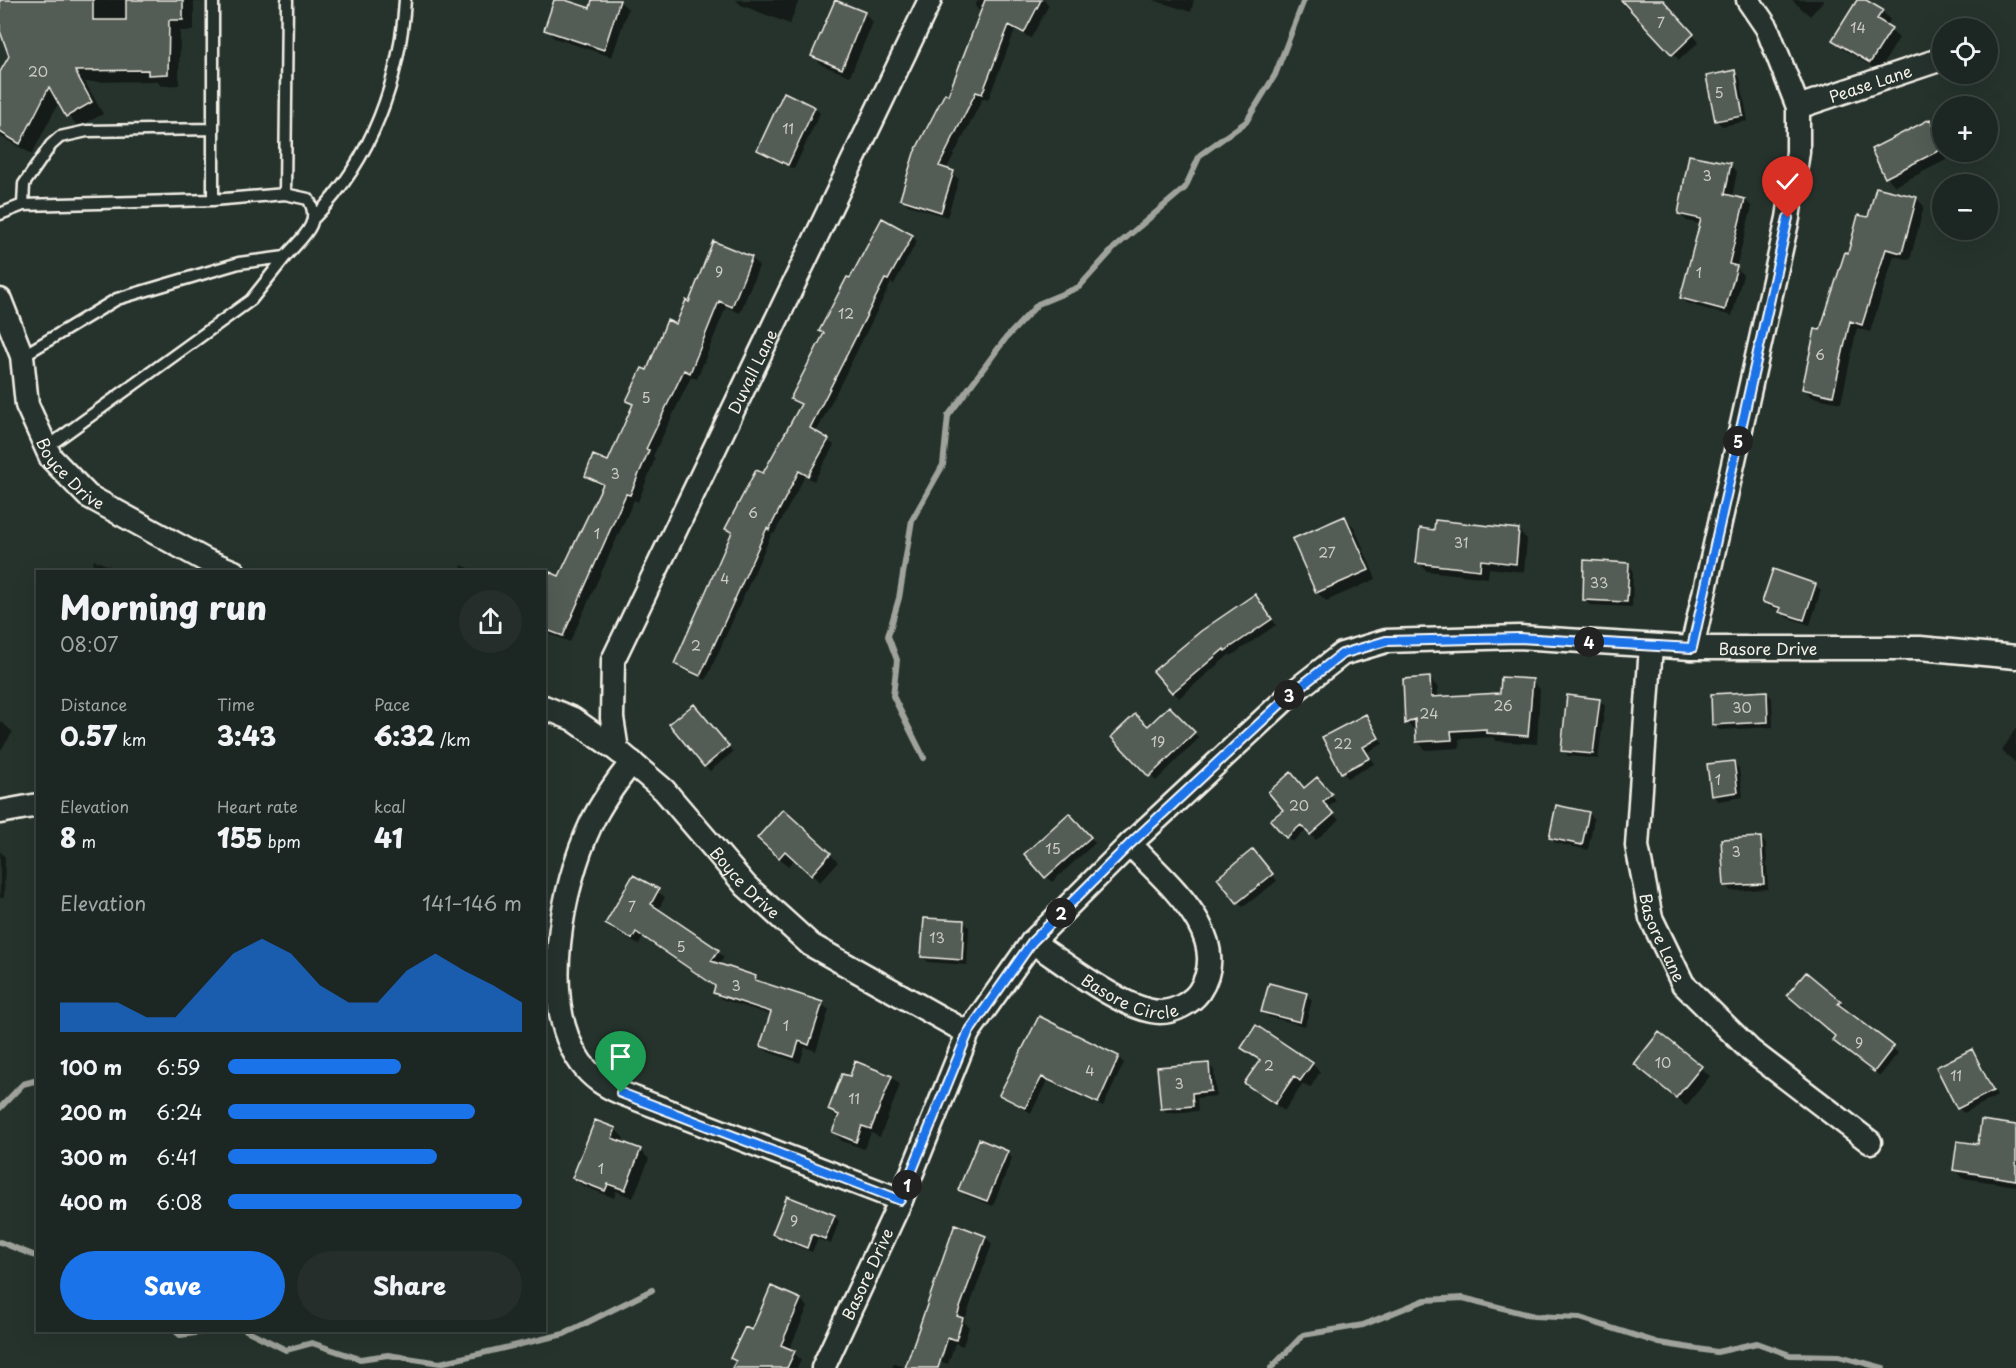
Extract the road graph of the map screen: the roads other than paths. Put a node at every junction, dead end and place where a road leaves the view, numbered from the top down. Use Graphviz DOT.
graph roads {
  1 [pos="213,0"];
  2 [pos="287,0"];
  3 [pos="405,0"];
  4 [pos="930,0"];
  5 [pos="1748,0"];
  6 [pos="1932,62"];
  7 [pos="1798,108"];
  8 [pos="213,129"];
  9 [pos="285,194"];
  10 [pos="213,200"];
  11 [pos="23,205"];
  12 [pos="0,214"];
  13 [pos="315,217"];
  14 [pos="285,257"];
  15 [pos="0,300"];
  16 [pos="22,356"];
  17 [pos="46,448"];
  18 [pos="205,566"];
  19 [pos="224,570"];
  20 [pos="1651,646"];
  21 [pos="1692,648"];
  22 [pos="2016,657"];
  23 [pos="546,708"];
  24 [pos="625,756"];
  25 [pos="36,805"];
  26 [pos="0,812"];
  27 [pos="1130,844"];
  28 [pos="1032,942"];
  29 [pos="551,969"];
  30 [pos="968,1033"];
  31 [pos="1870,1142"];
  32 [pos="900,1200"];
  33 [pos="823,1368"];
  1 -- 8 [label="lane"];
  2 -- 9 [label="lane"];
  3 -- 13 [label="lane"];
  4 -- 24 [label="street, Duvall Lane"];
  5 -- 7 [label="street"];
  6 -- 7 [label="street, Pease Lane"];
  7 -- 21 [label="street"];
  8 -- 10 [label="lane"];
  8 -- 11 [label="lane"];
  9 -- 10 [label="lane"];
  9 -- 13 [label="lane"];
  10 -- 11 [label="lane"];
  11 -- 12 [label="lane"];
  13 -- 14 [label="lane"];
  14 -- 16 [label="lane"];
  14 -- 17 [label="lane"];
  15 -- 16 [label="street, Boyce Drive"];
  16 -- 17 [label="street, Boyce Drive"];
  17 -- 18 [label="street, Boyce Drive"];
  18 -- 19 [label="street, Boyce Drive"];
  20 -- 21 [label="street, Basore Drive"];
  20 -- 27 [label="street, Basore Drive"];
  20 -- 31 [label="street, Basore Lane"];
  21 -- 22 [label="street, Basore Drive"];
  23 -- 24 [label="street, Boyce Drive"];
  24 -- 29 [label="street"];
  24 -- 30 [label="street, Boyce Drive"];
  25 -- 26 [label="street"];
  27 -- 28 [label="street, Basore Drive"];
  27 -- 28 [label="street, Basore Circle"];
  28 -- 30 [label="street, Basore Drive"];
  29 -- 32 [label="street"];
  30 -- 32 [label="street, Basore Drive"];
  32 -- 33 [label="street, Basore Drive"];
}
